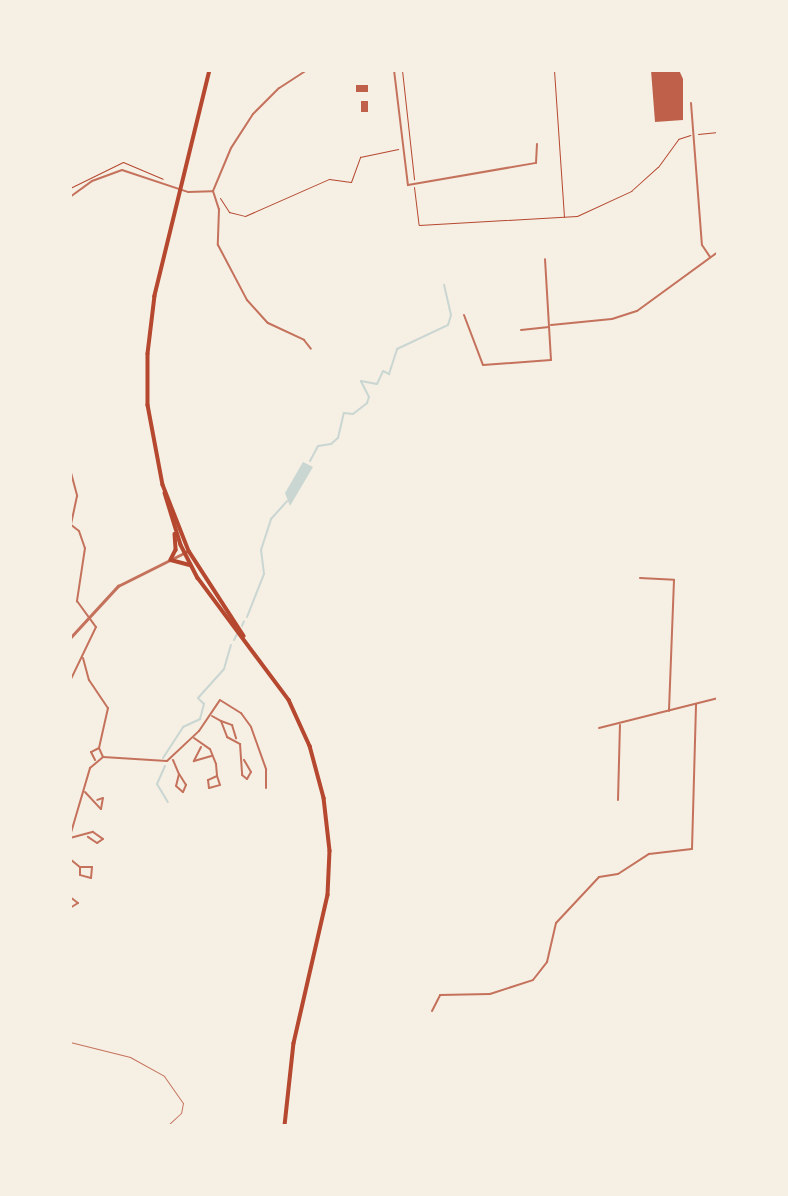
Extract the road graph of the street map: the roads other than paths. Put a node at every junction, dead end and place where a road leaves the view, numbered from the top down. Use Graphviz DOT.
graph roads {
  1 [pos="210,70"];
  2 [pos="307,70"];
  3 [pos="394,70"];
  4 [pos="691,103"];
  5 [pos="537,144"];
  6 [pos="213,191"];
  7 [pos="70,198"];
  8 [pos="718,253"];
  9 [pos="711,258"];
  10 [pos="545,259"];
  11 [pos="464,315"];
  12 [pos="550,326"];
  13 [pos="521,330"];
  14 [pos="311,349"];
  15 [pos="70,469"];
  16 [pos="70,492"];
  17 [pos="77,492"];
  18 [pos="165,492"];
  19 [pos="70,524"];
  20 [pos="174,525"];
  21 [pos="186,552"];
  22 [pos="171,560"];
  23 [pos="191,565"];
  24 [pos="640,578"];
  25 [pos="89,617"];
  26 [pos="244,636"];
  27 [pos="70,638"];
  28 [pos="83,657"];
  29 [pos="70,681"];
  30 [pos="718,698"];
  31 [pos="696,704"];
  32 [pos="669,710"];
  33 [pos="211,715"];
  34 [pos="221,721"];
  35 [pos="620,724"];
  36 [pos="599,728"];
  37 [pos="193,737"];
  38 [pos="236,739"];
  39 [pos="202,746"];
  40 [pos="99,748"];
  41 [pos="211,756"];
  42 [pos="103,757"];
  43 [pos="172,759"];
  44 [pos="244,760"];
  45 [pos="95,761"];
  46 [pos="179,774"];
  47 [pos="217,776"];
  48 [pos="266,788"];
  49 [pos="84,792"];
  50 [pos="97,800"];
  51 [pos="618,800"];
  52 [pos="70,837"];
  53 [pos="88,837"];
  54 [pos="70,859"];
  55 [pos="80,867"];
  56 [pos="70,897"];
  57 [pos="70,908"];
  58 [pos="432,1011"];
  59 [pos="70,1042"];
  60 [pos="167,1126"];
  61 [pos="285,1126"];
  1 -- 18 [label="highway"];
  2 -- 6 [label="street"];
  3 -- 5 [label="street"];
  4 -- 9 [label="street"];
  6 -- 7 [label="street"];
  6 -- 14 [label="street"];
  8 -- 9 [label="street"];
  9 -- 12 [label="street"];
  10 -- 12 [label="street"];
  11 -- 12 [label="street"];
  12 -- 13 [label="street"];
  15 -- 17 [label="street"];
  16 -- 17 [label="street"];
  17 -- 19 [label="street"];
  18 -- 20 [label="highway"];
  18 -- 21 [label="highway"];
  19 -- 25 [label="street"];
  20 -- 21 [label="highway"];
  20 -- 22 [label="highway"];
  21 -- 22 [label="street"];
  21 -- 23 [label="highway"];
  21 -- 26 [label="highway"];
  22 -- 23 [label="highway"];
  22 -- 25 [label="street"];
  23 -- 26 [label="highway"];
  24 -- 32 [label="street"];
  25 -- 27 [label="street"];
  25 -- 28 [label="street"];
  26 -- 61 [label="highway"];
  28 -- 29 [label="street"];
  28 -- 40 [label="street"];
  30 -- 31 [label="street"];
  31 -- 32 [label="street"];
  31 -- 58 [label="street"];
  32 -- 35 [label="street"];
  33 -- 34 [label="street"];
  33 -- 37 [label="street"];
  33 -- 48 [label="street"];
  34 -- 38 [label="street"];
  34 -- 38 [label="street"];
  35 -- 36 [label="street"];
  35 -- 51 [label="street"];
  37 -- 39 [label="street"];
  37 -- 43 [label="street"];
  38 -- 44 [label="street"];
  39 -- 41 [label="street"];
  39 -- 41 [label="street"];
  40 -- 42 [label="street"];
  40 -- 45 [label="street"];
  41 -- 47 [label="street"];
  42 -- 43 [label="street"];
  42 -- 45 [label="street"];
  43 -- 46 [label="street"];
  44 -- 44 [label="street"];
  45 -- 49 [label="street"];
  46 -- 46 [label="street"];
  49 -- 50 [label="street"];
  49 -- 52 [label="street"];
  52 -- 53 [label="street"];
  54 -- 55 [label="street"];
  55 -- 55 [label="street"];
  56 -- 57 [label="street"];
  59 -- 60 [label="lane"];
}
